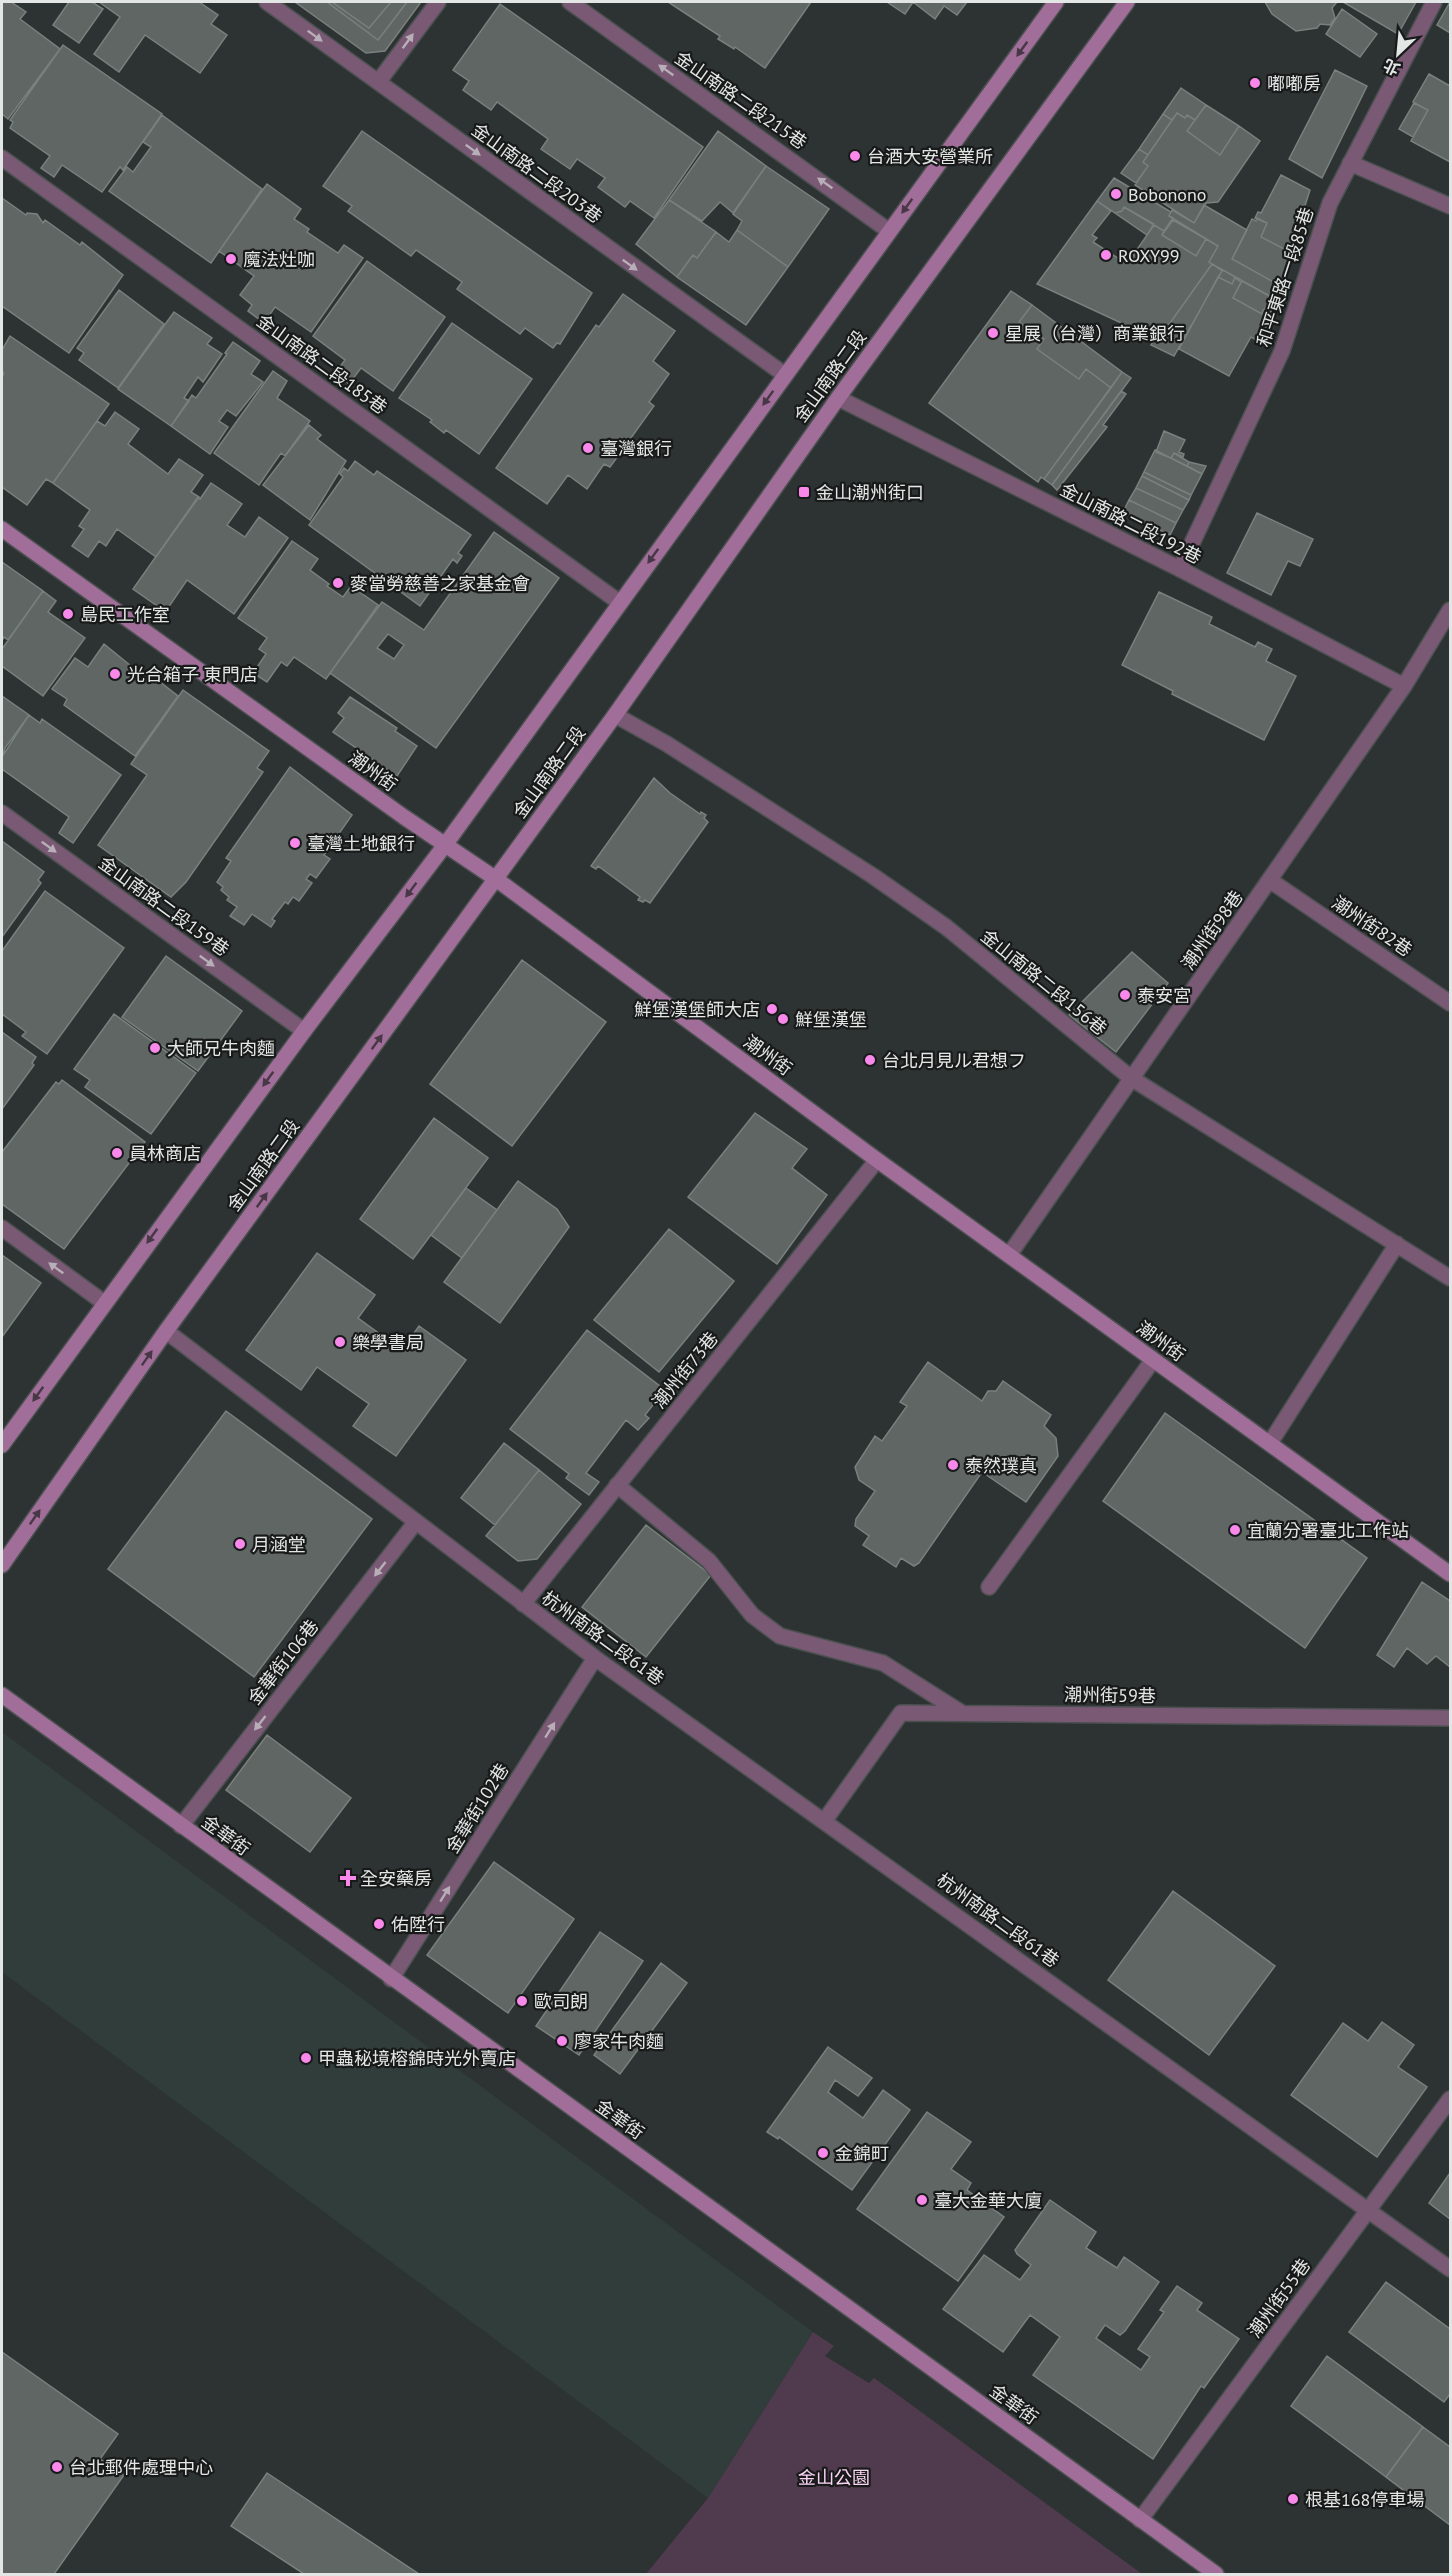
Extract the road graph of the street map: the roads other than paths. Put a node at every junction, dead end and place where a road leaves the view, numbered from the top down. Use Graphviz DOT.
graph roads {
  1 [pos="267,2"];
  2 [pos="438,2"];
  3 [pos="570,2"];
  4 [pos="1056,2"];
  5 [pos="1127,2"];
  6 [pos="1434,2"];
  7 [pos="379,81"];
  8 [pos="2,158"];
  9 [pos="1350,163"];
  10 [pos="1450,206"];
  11 [pos="889,231"];
  12 [pos="785,375"];
  13 [pos="838,398"];
  14 [pos="2,529"];
  15 [pos="1180,569"];
  16 [pos="619,602"];
  17 [pos="1450,609"];
  18 [pos="1404,686"];
  19 [pos="615,715"];
  20 [pos="2,813"];
  21 [pos="446,843"];
  22 [pos="496,879"];
  23 [pos="1271,881"];
  24 [pos="1450,1003"];
  25 [pos="304,1031"];
  26 [pos="1131,1078"];
  27 [pos="877,1160"];
  28 [pos="2,1228"];
  29 [pos="1397,1244"];
  30 [pos="1008,1255"];
  31 [pos="1450,1278"];
  32 [pos="104,1302"];
  33 [pos="166,1331"];
  34 [pos="1154,1360"];
  35 [pos="1270,1443"];
  36 [pos="2,1445"];
  37 [pos="617,1485"];
  38 [pos="416,1522"];
  39 [pos="2,1565"];
  40 [pos="1450,1573"];
  41 [pos="989,1587"];
  42 [pos="522,1604"];
  43 [pos="595,1658"];
  44 [pos="2,1695"];
  45 [pos="962,1713"];
  46 [pos="1450,1718"];
  47 [pos="825,1820"];
  48 [pos="181,1826"];
  49 [pos="391,1979"];
  50 [pos="1450,2099"];
  51 [pos="1369,2210"];
  52 [pos="1450,2269"];
  53 [pos="1140,2520"];
  54 [pos="1216,2574"];
  1 -- 7 [label="street, 金山南路二段203巷, one-way"];
  7 -- 2 [label="street, one-way"];
  11 -- 3 [label="street, 金山南路二段215巷, one-way"];
  4 -- 11 [label="main road, 金山南路二段, one-way"];
  5 -- 13 [label="main road, 金山南路二段"];
  6 -- 9 [label="street, 和平東路一段85巷"];
  7 -- 12 [label="street, 金山南路二段203巷, one-way"];
  8 -- 16 [label="street, 金山南路二段185巷"];
  9 -- 10 [label="street"];
  9 -- 15 [label="street, 和平東路一段85巷"];
  11 -- 12 [label="main road, 金山南路二段"];
  12 -- 16 [label="main road, 金山南路二段, one-way"];
  13 -- 15 [label="street, 金山南路二段192巷"];
  13 -- 19 [label="main road, 金山南路二段"];
  14 -- 21 [label="main road, 潮州街"];
  15 -- 18 [label="street, 金山南路二段192巷"];
  16 -- 21 [label="main road, 金山南路二段"];
  17 -- 18 [label="street, 潮州街98巷"];
  18 -- 23 [label="street, 潮州街98巷"];
  19 -- 22 [label="main road, 金山南路二段"];
  19 -- 26 [label="street, 金山南路二段156巷"];
  20 -- 25 [label="street, 金山南路二段159巷, one-way"];
  21 -- 22 [label="main road, 潮州街"];
  21 -- 25 [label="main road, 金山南路二段, one-way"];
  22 -- 27 [label="main road, 潮州街"];
  33 -- 22 [label="main road, 金山南路二段, one-way"];
  23 -- 24 [label="street, 潮州街82巷"];
  23 -- 26 [label="street, 潮州街98巷"];
  25 -- 32 [label="main road, 金山南路二段, one-way"];
  26 -- 29 [label="street, 金山南路二段156巷"];
  26 -- 30 [label="street, 潮州街98巷"];
  27 -- 30 [label="main road, 潮州街"];
  27 -- 37 [label="street, 潮州街73巷"];
  32 -- 28 [label="street, one-way"];
  29 -- 31 [label="street, 金山南路二段156巷"];
  29 -- 35 [label="street"];
  30 -- 34 [label="main road, 潮州街"];
  32 -- 36 [label="main road, 金山南路二段, one-way"];
  33 -- 38 [label="street, 杭州南路二段61巷"];
  39 -- 33 [label="main road, 金山南路二段, one-way"];
  34 -- 35 [label="main road, 潮州街"];
  34 -- 41 [label="street"];
  35 -- 40 [label="main road, 潮州街"];
  37 -- 42 [label="street, 潮州街73巷"];
  37 -- 45 [label="street"];
  38 -- 42 [label="street, 杭州南路二段61巷"];
  38 -- 48 [label="street, 金華街106巷, one-way"];
  42 -- 43 [label="street, 杭州南路二段61巷"];
  43 -- 47 [label="street, 杭州南路二段61巷"];
  49 -- 43 [label="street, 金華街102巷, one-way"];
  44 -- 48 [label="main road, 金華街"];
  45 -- 46 [label="street, 潮州街59巷"];
  45 -- 47 [label="street, 潮州街59巷"];
  47 -- 51 [label="street, 杭州南路二段61巷"];
  48 -- 49 [label="main road, 金華街"];
  49 -- 53 [label="main road, 金華街"];
  50 -- 51 [label="street, 潮州街55巷"];
  51 -- 52 [label="street, 杭州南路二段61巷"];
  51 -- 53 [label="street, 潮州街55巷"];
  53 -- 54 [label="main road, 金華街"];
}
